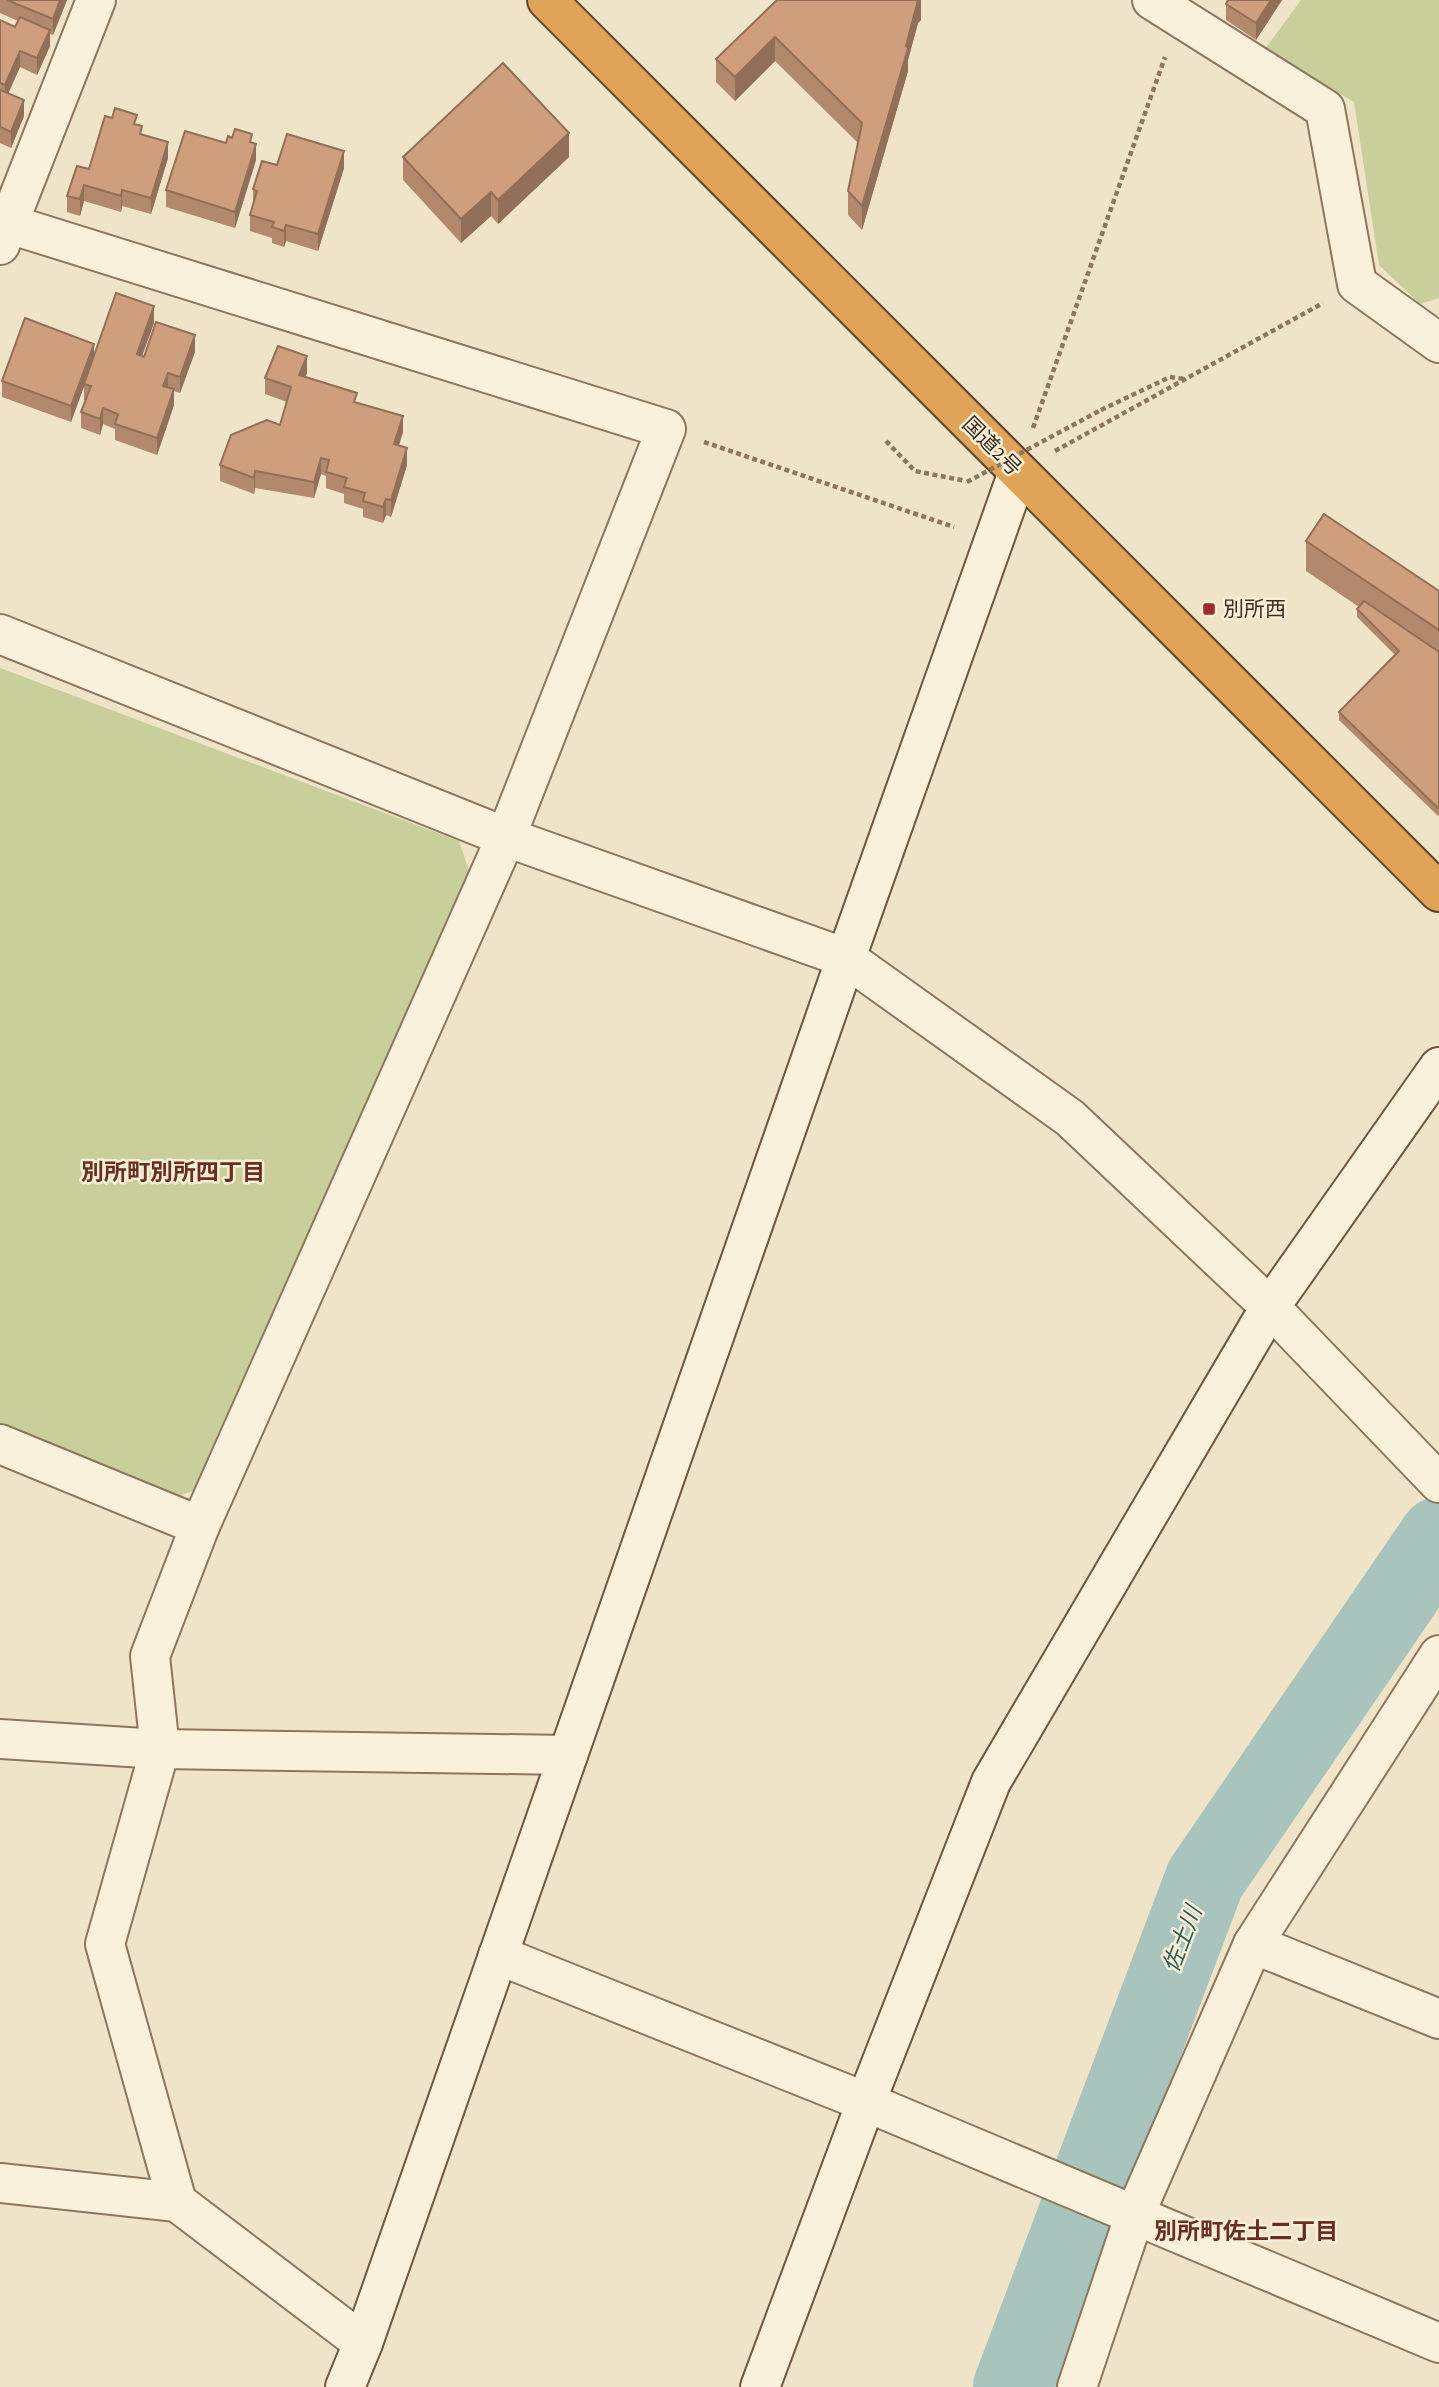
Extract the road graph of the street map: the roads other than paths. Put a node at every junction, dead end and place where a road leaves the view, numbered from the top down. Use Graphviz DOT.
graph roads {
  1 [pos="96,0"];
  2 [pos="547,0"];
  3 [pos="1166,9"];
  4 [pos="3,230"];
  5 [pos="1439,343"];
  6 [pos="1022,459"];
  7 [pos="0,634"];
  8 [pos="506,836"];
  9 [pos="1439,892"];
  10 [pos="846,958"];
  11 [pos="1439,1067"];
  12 [pos="1270,1307"];
  13 [pos="0,1444"];
  14 [pos="1439,1483"];
  15 [pos="200,1526"];
  16 [pos="1439,1655"];
  17 [pos="0,1739"];
  18 [pos="160,1749"];
  19 [pos="568,1755"];
  20 [pos="1253,1944"];
  21 [pos="498,1955"];
  22 [pos="1439,2020"];
  23 [pos="866,2102"];
  24 [pos="0,2183"];
  25 [pos="1101,2200"];
  26 [pos="177,2202"];
  27 [pos="363,2343"];
  28 [pos="1439,2343"];
  29 [pos="345,2387"];
  30 [pos="760,2387"];
  31 [pos="1077,2387"];
  1 -- 4 [label="street"];
  2 -- 6 [label="highway, 国道2号"];
  3 -- 5 [label="street"];
  4 -- 8 [label="street"];
  6 -- 9 [label="highway, 国道2号"];
  6 -- 10 [label="street"];
  7 -- 8 [label="street"];
  8 -- 10 [label="street"];
  8 -- 15 [label="street"];
  10 -- 12 [label="street"];
  10 -- 19 [label="street"];
  11 -- 12 [label="street"];
  12 -- 14 [label="street"];
  12 -- 23 [label="street"];
  13 -- 15 [label="street"];
  15 -- 18 [label="street"];
  16 -- 20 [label="street"];
  17 -- 18 [label="street"];
  18 -- 19 [label="street"];
  18 -- 26 [label="street"];
  19 -- 21 [label="street"];
  20 -- 22 [label="street"];
  20 -- 25 [label="street"];
  21 -- 23 [label="street"];
  21 -- 27 [label="street"];
  23 -- 25 [label="street"];
  23 -- 30 [label="street"];
  24 -- 26 [label="street"];
  25 -- 28 [label="street"];
  25 -- 31 [label="street"];
  26 -- 27 [label="street"];
  27 -- 29 [label="street"];
}
